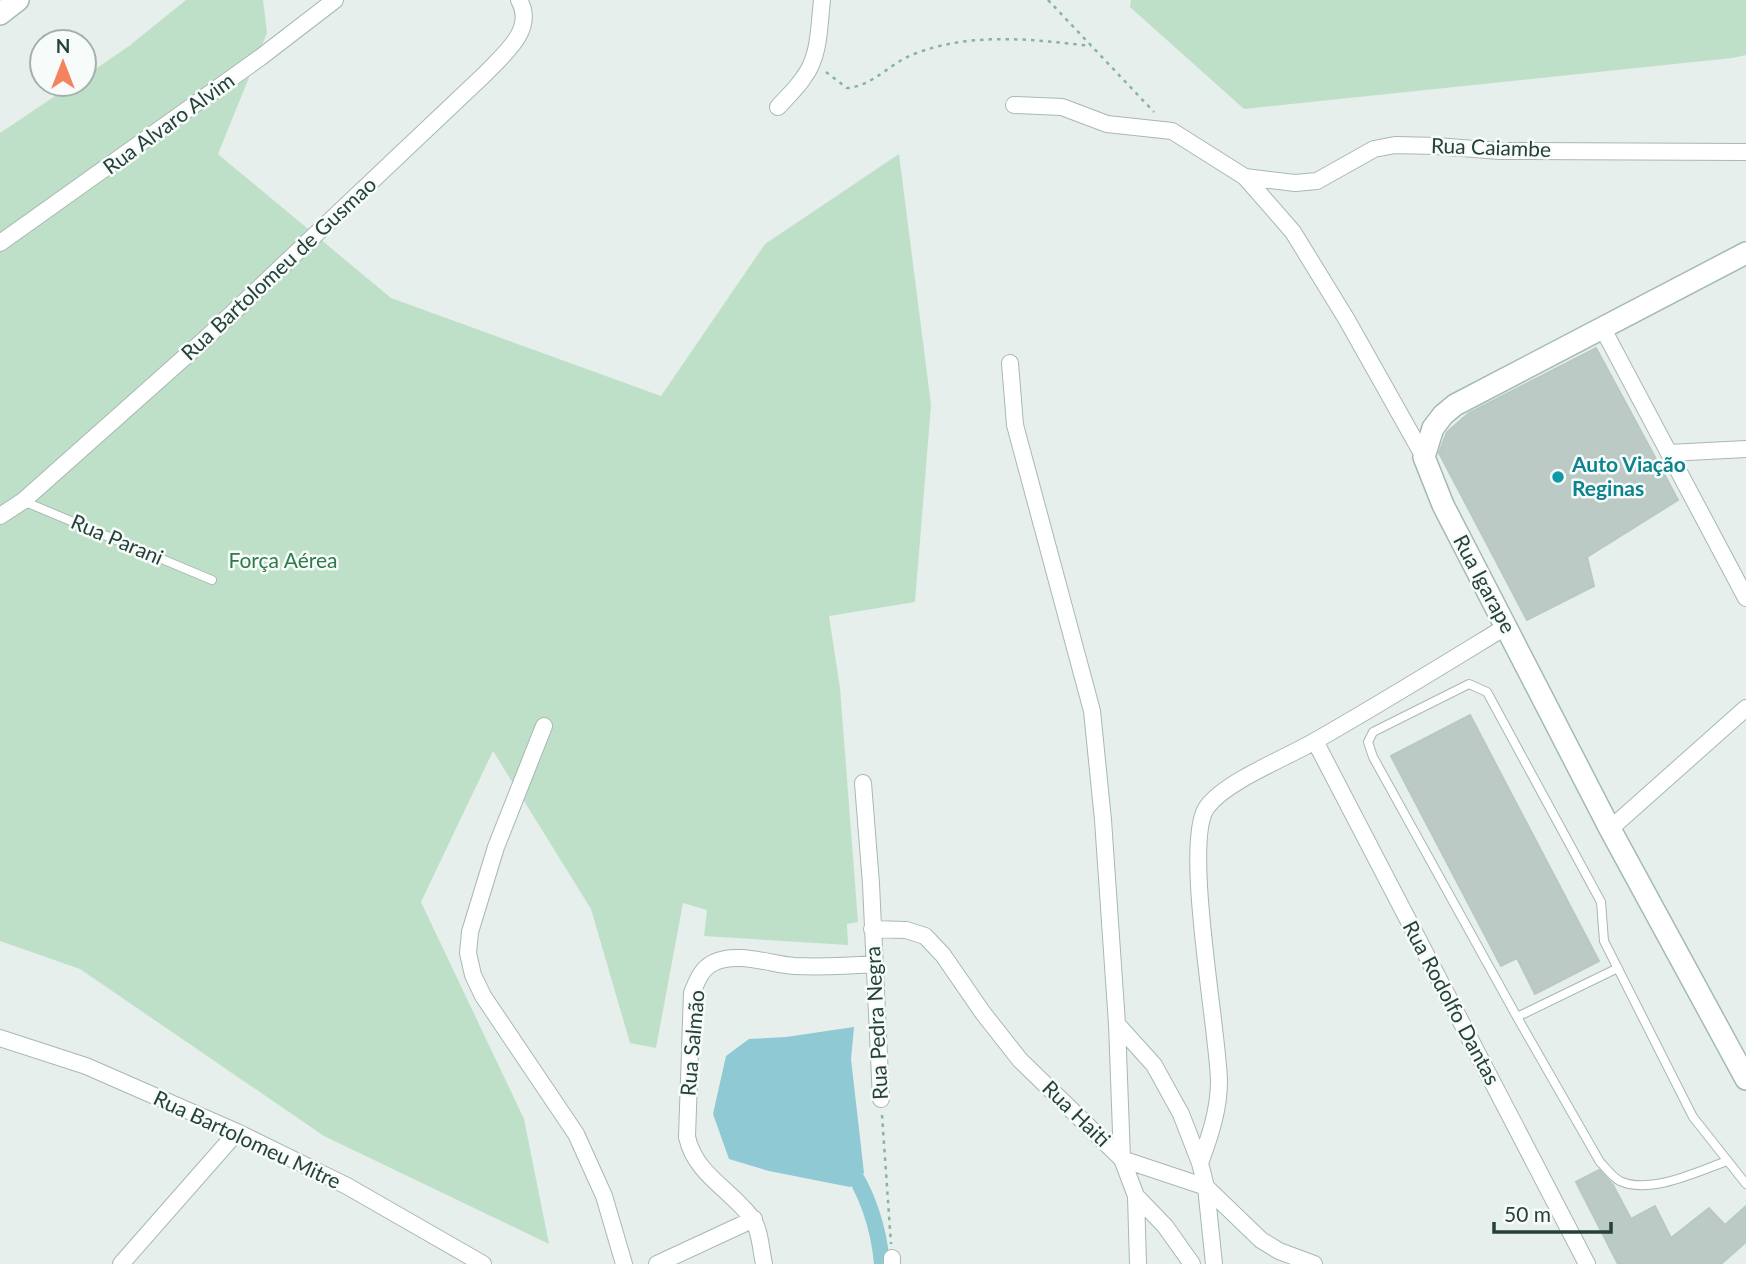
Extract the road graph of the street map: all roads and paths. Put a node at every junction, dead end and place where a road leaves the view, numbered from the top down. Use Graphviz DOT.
graph roads {
  1 [pos="18,0"];
  2 [pos="335,0"];
  3 [pos="519,0"];
  4 [pos="822,0"];
  5 [pos="1048,0"];
  6 [pos="0,14"];
  7 [pos="1091,46"];
  8 [pos="813,61"];
  9 [pos="1014,105"];
  10 [pos="778,107"];
  11 [pos="1172,131"];
  12 [pos="1746,152"];
  13 [pos="1245,177"];
  14 [pos="0,243"];
  15 [pos="1746,253"];
  16 [pos="1603,329"];
  17 [pos="1010,363"];
  18 [pos="1746,449"];
  19 [pos="1669,453"];
  20 [pos="1424,457"];
  21 [pos="23,501"];
  22 [pos="0,516"];
  23 [pos="212,580"];
  24 [pos="1746,598"];
  25 [pos="1507,626"];
  26 [pos="1746,708"];
  27 [pos="544,726"];
  28 [pos="1315,741"];
  29 [pos="863,783"];
  30 [pos="1610,829"];
  31 [pos="872,929"];
  32 [pos="875,964"];
  33 [pos="1618,968"];
  34 [pos="1517,1017"];
  35 [pos="1117,1024"];
  36 [pos="0,1038"];
  37 [pos="1746,1079"];
  38 [pos="881,1099"];
  39 [pos="237,1132"];
  40 [pos="1122,1159"];
  41 [pos="1727,1161"];
  42 [pos="1200,1163"];
  43 [pos="1746,1184"];
  44 [pos="1206,1187"];
  45 [pos="1136,1196"];
  46 [pos="754,1219"];
  47 [pos="892,1261"];
  48 [pos="121,1264"];
  49 [pos="483,1264"];
  50 [pos="624,1264"];
  51 [pos="657,1264"];
  52 [pos="764,1264"];
  53 [pos="1138,1264"];
  54 [pos="1192,1264"];
  55 [pos="1214,1264"];
  56 [pos="1314,1264"];
  57 [pos="1587,1264"];
  1 -- 6 [label="main road"];
  2 -- 14 [label="street, Rua Alvaro Alvim"];
  3 -- 21 [label="street, Rua Bartolomeu de Gusmao"];
  4 -- 8 [label="street"];
  5 -- 7 [label="path"];
  7 -- 8 [label="path"];
  7 -- 11 [label="path"];
  8 -- 10 [label="street"];
  9 -- 11 [label="street"];
  11 -- 13 [label="street, Rua Igarape"];
  12 -- 13 [label="street, Rua Caiambe"];
  13 -- 20 [label="street, Rua Igarape"];
  15 -- 16 [label="main road"];
  16 -- 19 [label="street"];
  16 -- 20 [label="main road"];
  17 -- 35 [label="street"];
  18 -- 19 [label="street"];
  19 -- 24 [label="street"];
  20 -- 25 [label="main road, Rua Igarape"];
  21 -- 22 [label="street, Rua Bartolomeu de Gusmao"];
  21 -- 23 [label="lane, Rua Parani"];
  25 -- 28 [label="street"];
  25 -- 30 [label="main road, Rua Igarape"];
  26 -- 30 [label="street"];
  27 -- 50 [label="street"];
  28 -- 42 [label="street"];
  28 -- 57 [label="street, Rua Rodolfo Dantas"];
  29 -- 31 [label="street, Rua Pedra Negra"];
  30 -- 37 [label="main road, Rua Igarape"];
  31 -- 32 [label="street, Rua Pedra Negra"];
  31 -- 40 [label="street, Rua Haiti"];
  32 -- 38 [label="street, Rua Pedra Negra"];
  32 -- 46 [label="street, Rua Salmão"];
  33 -- 34 [label="lane"];
  33 -- 34 [label="lane"];
  33 -- 41 [label="lane"];
  34 -- 41 [label="lane"];
  35 -- 40 [label="street"];
  35 -- 42 [label="street"];
  36 -- 39 [label="street, Rua Bartolomeu Mitre"];
  38 -- 47 [label="path, Rua Pedra Negra"];
  39 -- 48 [label="street"];
  39 -- 49 [label="street, Rua Bartolomeu Mitre"];
  40 -- 44 [label="street, Rua Haiti"];
  40 -- 45 [label="street"];
  41 -- 43 [label="lane"];
  42 -- 44 [label="street"];
  44 -- 55 [label="street"];
  44 -- 56 [label="street, Rua Haiti"];
  45 -- 53 [label="street"];
  45 -- 54 [label="street"];
  46 -- 51 [label="street"];
  46 -- 52 [label="street"];
}
